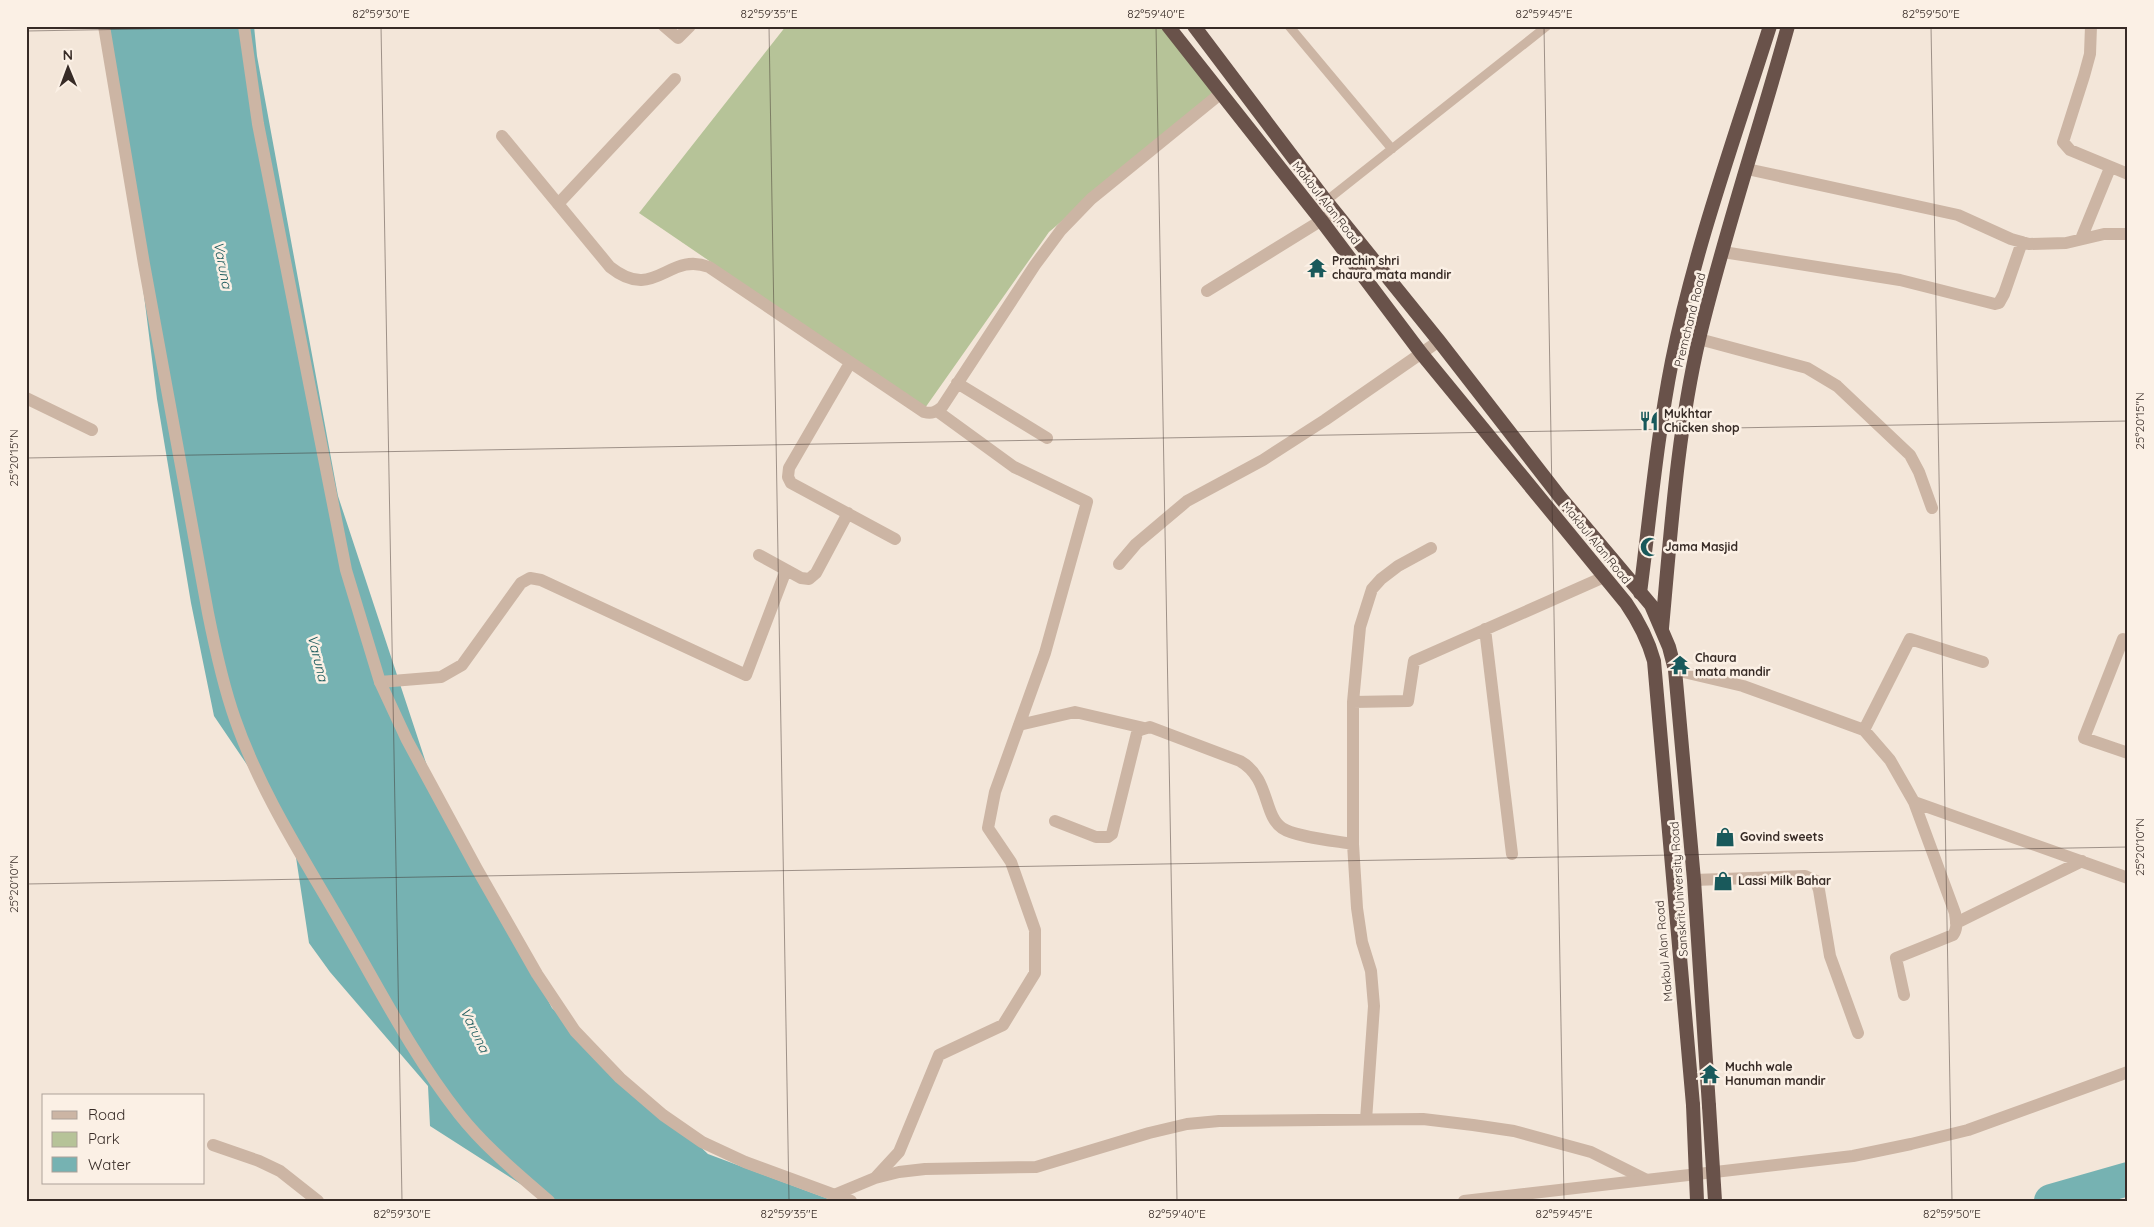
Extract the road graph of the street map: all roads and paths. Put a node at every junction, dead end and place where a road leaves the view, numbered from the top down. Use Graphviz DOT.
graph roads {
  1 [pos="104,26"];
  2 [pos="244,26"];
  3 [pos="664,26"];
  4 [pos="690,26"];
  5 [pos="1194,26"];
  6 [pos="1289,26"];
  7 [pos="1547,26"];
  8 [pos="1770,26"];
  9 [pos="1788,26"];
  10 [pos="2091,26"];
  11 [pos="1174,28"];
  12 [pos="675,79"];
  13 [pos="1220,94"];
  14 [pos="502,136"];
  15 [pos="1392,150"];
  16 [pos="2110,168"];
  17 [pos="1746,169"];
  18 [pos="2128,174"];
  19 [pos="558,204"];
  20 [pos="1330,206"];
  21 [pos="1321,220"];
  22 [pos="2128,234"];
  23 [pos="2082,239"];
  24 [pos="2022,242"];
  25 [pos="1723,252"];
  26 [pos="1207,291"];
  27 [pos="1699,339"];
  28 [pos="1439,340"];
  29 [pos="1421,353"];
  30 [pos="850,363"];
  31 [pos="957,383"];
  32 [pos="26,398"];
  33 [pos="937,411"];
  34 [pos="92,430"];
  35 [pos="1047,438"];
  36 [pos="1932,508"];
  37 [pos="848,513"];
  38 [pos="895,539"];
  39 [pos="1432,548"];
  40 [pos="759,555"];
  41 [pos="1119,564"];
  42 [pos="786,570"];
  43 [pos="1604,577"];
  44 [pos="1640,593"];
  45 [pos="1485,629"];
  46 [pos="1662,630"];
  47 [pos="2123,639"];
  48 [pos="1983,662"];
  49 [pos="1675,670"];
  50 [pos="380,682"];
  51 [pos="1354,702"];
  52 [pos="1019,725"];
  53 [pos="1144,728"];
  54 [pos="1864,730"];
  55 [pos="2128,753"];
  56 [pos="1914,802"];
  57 [pos="1055,821"];
  58 [pos="1354,844"];
  59 [pos="1512,854"];
  60 [pos="2082,861"];
  61 [pos="2128,878"];
  62 [pos="1694,880"];
  63 [pos="1956,923"];
  64 [pos="1904,995"];
  65 [pos="1858,1033"];
  66 [pos="2128,1072"];
  67 [pos="1366,1120"];
  68 [pos="213,1144"];
  69 [pos="875,1178"];
  70 [pos="1645,1179"];
  71 [pos="834,1194"];
  72 [pos="318,1201"];
  73 [pos="548,1201"];
  74 [pos="851,1201"];
  75 [pos="1464,1201"];
  76 [pos="1697,1201"];
  77 [pos="1715,1201"];
  1 -- 73 [label="street"];
  2 -- 50 [label="street"];
  3 -- 4 [label="street"];
  5 -- 20 [label="highway, Makbul Alan Road"];
  6 -- 15 [label="lane"];
  7 -- 15 [label="lane"];
  8 -- 44 [label="highway, Premchand Road"];
  9 -- 17 [label="highway, Premchand Road"];
  10 -- 16 [label="street"];
  11 -- 13 [label="highway, Makbul Alan Road"];
  12 -- 19 [label="street"];
  13 -- 21 [label="highway, Makbul Alan Road"];
  13 -- 31 [label="street"];
  14 -- 19 [label="street"];
  15 -- 20 [label="lane"];
  16 -- 18 [label="street"];
  16 -- 23 [label="street"];
  17 -- 24 [label="street"];
  17 -- 25 [label="highway, Premchand Road"];
  19 -- 30 [label="street"];
  20 -- 21 [label="street"];
  20 -- 28 [label="highway, Makbul Alan Road"];
  21 -- 26 [label="street"];
  21 -- 29 [label="highway, Makbul Alan Road"];
  22 -- 23 [label="street"];
  23 -- 24 [label="street"];
  24 -- 25 [label="street"];
  25 -- 27 [label="highway, Premchand Road"];
  27 -- 36 [label="street"];
  27 -- 46 [label="highway, Premchand Road"];
  28 -- 29 [label="street"];
  28 -- 44 [label="highway, Makbul Alan Road"];
  29 -- 41 [label="street"];
  29 -- 43 [label="highway, Makbul Alan Road"];
  30 -- 33 [label="street"];
  30 -- 37 [label="street"];
  31 -- 33 [label="street"];
  31 -- 35 [label="street"];
  32 -- 34 [label="street"];
  33 -- 52 [label="street"];
  37 -- 38 [label="street"];
  37 -- 42 [label="street"];
  39 -- 51 [label="street"];
  40 -- 42 [label="street"];
  42 -- 50 [label="street"];
  43 -- 45 [label="street"];
  43 -- 76 [label="highway, Makbul Alan Road, bridge"];
  44 -- 46 [label="highway, Makbul Alan Road"];
  45 -- 51 [label="street"];
  45 -- 59 [label="street"];
  46 -- 49 [label="highway, Makbul Alan Road"];
  47 -- 55 [label="street"];
  48 -- 54 [label="street"];
  49 -- 54 [label="street"];
  49 -- 62 [label="highway, Sanskrit University Road"];
  50 -- 71 [label="street"];
  51 -- 58 [label="street"];
  52 -- 53 [label="street"];
  52 -- 69 [label="street"];
  53 -- 57 [label="street"];
  53 -- 58 [label="street"];
  54 -- 56 [label="street"];
  56 -- 60 [label="street"];
  56 -- 63 [label="street"];
  58 -- 67 [label="street"];
  60 -- 61 [label="street"];
  60 -- 63 [label="street"];
  62 -- 65 [label="street"];
  62 -- 77 [label="highway, Sanskrit University Road, bridge"];
  63 -- 64 [label="street"];
  66 -- 70 [label="street"];
  67 -- 69 [label="street"];
  67 -- 70 [label="street"];
  68 -- 72 [label="street"];
  69 -- 71 [label="street"];
  70 -- 75 [label="street"];
  71 -- 74 [label="street"];
}
